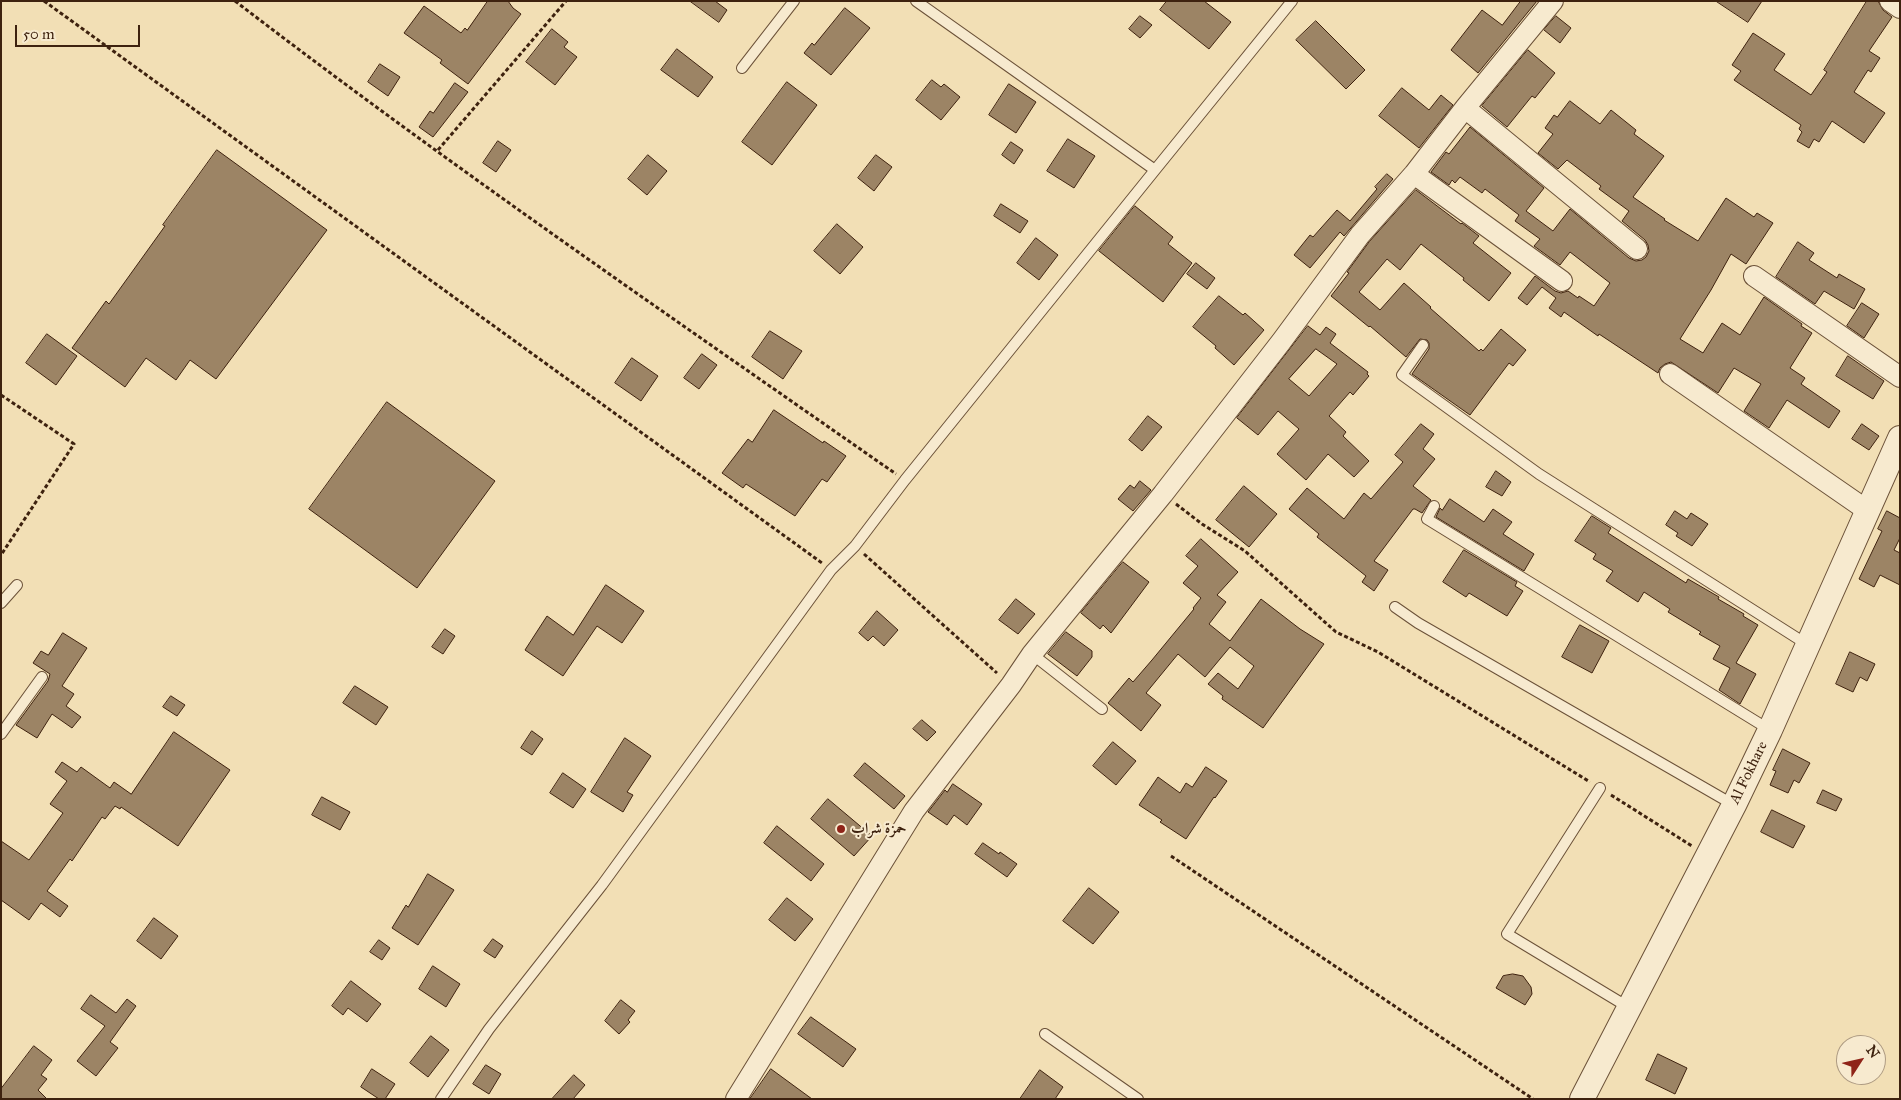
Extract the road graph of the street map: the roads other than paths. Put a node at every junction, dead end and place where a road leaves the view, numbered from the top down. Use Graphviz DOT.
graph roads {
  1 [pos="794,1"];
  2 [pos="916,1"];
  3 [pos="1292,1"];
  4 [pos="1553,1"];
  5 [pos="1890,1"];
  6 [pos="1900,8"];
  7 [pos="742,68"];
  8 [pos="1465,108"];
  9 [pos="1155,170"];
  10 [pos="1414,174"];
  11 [pos="1637,249"];
  12 [pos="1754,276"];
  13 [pos="1562,281"];
  14 [pos="1423,344"];
  15 [pos="1670,374"];
  16 [pos="1900,377"];
  17 [pos="1900,438"];
  18 [pos="1434,506"];
  19 [pos="1868,511"];
  20 [pos="17,585"];
  21 [pos="1,603"];
  22 [pos="1395,608"];
  23 [pos="1808,645"];
  24 [pos="1032,654"];
  25 [pos="42,677"];
  26 [pos="1102,709"];
  27 [pos="1770,730"];
  28 [pos="1,734"];
  29 [pos="1600,788"];
  30 [pos="1734,804"];
  31 [pos="1628,1007"];
  32 [pos="1045,1034"];
  33 [pos="441,1099"];
  34 [pos="736,1099"];
  35 [pos="1138,1099"];
  36 [pos="1582,1099"];
  1 -- 7 [label="lane"];
  2 -- 9 [label="lane"];
  3 -- 9 [label="lane"];
  4 -- 8 [label="street"];
  5 -- 6 [label="street"];
  8 -- 10 [label="street"];
  8 -- 11 [label="street"];
  9 -- 33 [label="lane"];
  10 -- 13 [label="street"];
  10 -- 24 [label="street"];
  12 -- 16 [label="street"];
  14 -- 23 [label="lane"];
  15 -- 19 [label="street"];
  17 -- 19 [label="street, Al Fokhare"];
  18 -- 27 [label="lane"];
  19 -- 23 [label="street, Al Fokhare"];
  20 -- 21 [label="lane"];
  22 -- 30 [label="lane"];
  23 -- 27 [label="street, Al Fokhare"];
  24 -- 26 [label="lane"];
  24 -- 34 [label="street"];
  25 -- 28 [label="lane"];
  27 -- 30 [label="street, Al Fokhare"];
  29 -- 31 [label="lane"];
  30 -- 31 [label="street, Al Fokhare"];
  31 -- 36 [label="street, Al Fokhare"];
  32 -- 35 [label="lane"];
}
